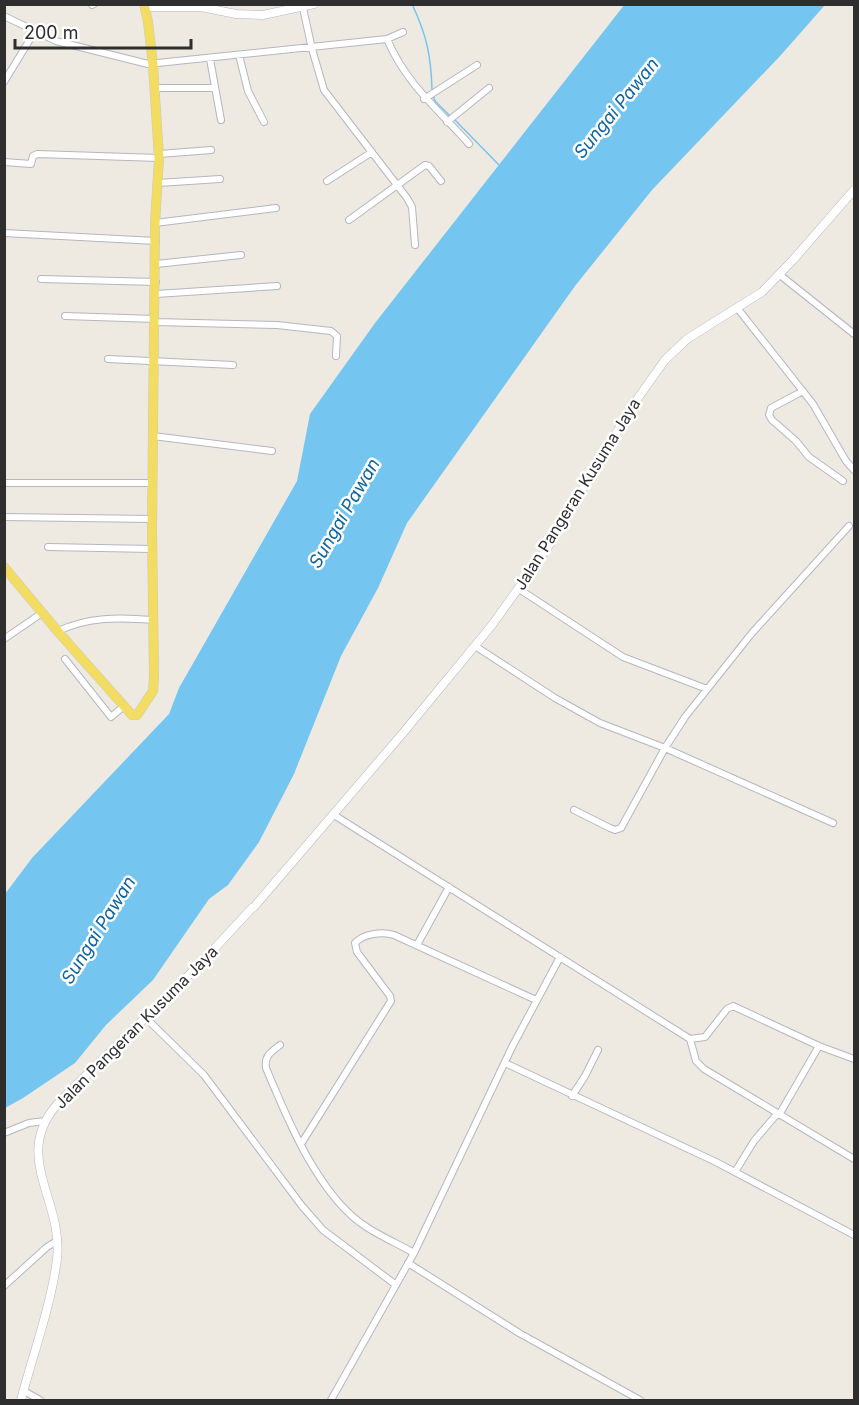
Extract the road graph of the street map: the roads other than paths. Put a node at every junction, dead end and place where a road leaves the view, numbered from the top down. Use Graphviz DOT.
graph roads {
  1 [pos="313,5"];
  2 [pos="145,6"];
  3 [pos="303,8"];
  4 [pos="4,16"];
  5 [pos="35,31"];
  6 [pos="402,32"];
  7 [pos="387,39"];
  8 [pos="312,49"];
  9 [pos="239,55"];
  10 [pos="210,59"];
  11 [pos="153,64"];
  12 [pos="477,65"];
  13 [pos="4,82"];
  14 [pos="155,88"];
  15 [pos="214,88"];
  16 [pos="489,88"];
  17 [pos="424,99"];
  18 [pos="221,120"];
  19 [pos="264,122"];
  20 [pos="447,122"];
  21 [pos="469,144"];
  22 [pos="211,150"];
  23 [pos="372,152"];
  24 [pos="159,156"];
  25 [pos="4,162"];
  26 [pos="220,179"];
  27 [pos="327,181"];
  28 [pos="441,181"];
  29 [pos="158,183"];
  30 [pos="398,186"];
  31 [pos="855,190"];
  32 [pos="276,208"];
  33 [pos="349,220"];
  34 [pos="155,223"];
  35 [pos="4,233"];
  36 [pos="156,241"];
  37 [pos="415,245"];
  38 [pos="241,255"];
  39 [pos="156,264"];
  40 [pos="780,275"];
  41 [pos="41,279"];
  42 [pos="156,282"];
  43 [pos="277,286"];
  44 [pos="156,294"];
  45 [pos="738,309"];
  46 [pos="65,316"];
  47 [pos="155,320"];
  48 [pos="855,334"];
  49 [pos="336,356"];
  50 [pos="108,359"];
  51 [pos="154,362"];
  52 [pos="233,365"];
  53 [pos="803,391"];
  54 [pos="153,436"];
  55 [pos="272,451"];
  56 [pos="855,470"];
  57 [pos="843,481"];
  58 [pos="4,483"];
  59 [pos="153,483"];
  60 [pos="4,517"];
  61 [pos="152,519"];
  62 [pos="849,526"];
  63 [pos="48,547"];
  64 [pos="152,549"];
  65 [pos="4,567"];
  66 [pos="519,589"];
  67 [pos="38,616"];
  68 [pos="152,620"];
  69 [pos="58,632"];
  70 [pos="4,639"];
  71 [pos="475,646"];
  72 [pos="65,659"];
  73 [pos="707,690"];
  74 [pos="117,711"];
  75 [pos="664,748"];
  76 [pos="574,810"];
  77 [pos="334,815"];
  78 [pos="833,823"];
  79 [pos="449,887"];
  80 [pos="417,945"];
  81 [pos="560,957"];
  82 [pos="536,1000"];
  83 [pos="146,1018"];
  84 [pos="690,1040"];
  85 [pos="280,1045"];
  86 [pos="819,1046"];
  87 [pos="598,1050"];
  88 [pos="855,1059"];
  89 [pos="505,1063"];
  90 [pos="572,1096"];
  91 [pos="778,1114"];
  92 [pos="45,1121"];
  93 [pos="4,1133"];
  94 [pos="301,1144"];
  95 [pos="855,1159"];
  96 [pos="735,1172"];
  97 [pos="855,1235"];
  98 [pos="57,1241"];
  99 [pos="414,1253"];
  100 [pos="408,1263"];
  101 [pos="396,1285"];
  102 [pos="4,1286"];
  103 [pos="24,1391"];
  104 [pos="21,1401"];
  105 [pos="39,1401"];
  106 [pos="331,1401"];
  107 [pos="639,1401"];
  1 -- 3 [label="street"];
  2 -- 3 [label="street"];
  2 -- 11 [label="main road"];
  3 -- 8 [label="street"];
  4 -- 5 [label="street"];
  5 -- 11 [label="street"];
  5 -- 13 [label="street"];
  6 -- 7 [label="street"];
  7 -- 8 [label="street"];
  7 -- 17 [label="street"];
  8 -- 9 [label="street"];
  8 -- 23 [label="street"];
  9 -- 10 [label="street"];
  9 -- 19 [label="street"];
  10 -- 11 [label="street"];
  10 -- 15 [label="street"];
  11 -- 14 [label="main road"];
  12 -- 17 [label="street"];
  14 -- 15 [label="street"];
  14 -- 24 [label="main road"];
  15 -- 18 [label="street"];
  16 -- 20 [label="street"];
  17 -- 20 [label="street"];
  20 -- 21 [label="street"];
  22 -- 24 [label="street"];
  23 -- 27 [label="street"];
  23 -- 30 [label="street"];
  24 -- 25 [label="street"];
  24 -- 29 [label="main road"];
  26 -- 29 [label="street"];
  28 -- 30 [label="street"];
  29 -- 34 [label="main road"];
  30 -- 33 [label="street"];
  30 -- 37 [label="street"];
  31 -- 40 [label="street, Jalan Pangeran Kusuma Jaya"];
  32 -- 34 [label="street"];
  34 -- 36 [label="main road"];
  35 -- 36 [label="street"];
  36 -- 39 [label="main road"];
  38 -- 39 [label="street"];
  39 -- 42 [label="main road"];
  40 -- 45 [label="street, Jalan Pangeran Kusuma Jaya"];
  40 -- 48 [label="street"];
  41 -- 42 [label="street"];
  42 -- 44 [label="main road"];
  43 -- 44 [label="street"];
  44 -- 47 [label="main road"];
  45 -- 53 [label="street"];
  45 -- 66 [label="street, Jalan Pangeran Kusuma Jaya"];
  46 -- 47 [label="street"];
  47 -- 49 [label="street"];
  47 -- 51 [label="main road"];
  50 -- 51 [label="street"];
  51 -- 52 [label="street"];
  51 -- 54 [label="main road"];
  53 -- 56 [label="street"];
  53 -- 57 [label="street"];
  54 -- 55 [label="street"];
  54 -- 59 [label="main road"];
  58 -- 59 [label="street"];
  59 -- 61 [label="main road"];
  60 -- 61 [label="street"];
  61 -- 64 [label="main road"];
  62 -- 73 [label="street"];
  63 -- 64 [label="street"];
  64 -- 68 [label="main road"];
  65 -- 67 [label="main road"];
  66 -- 71 [label="street, Jalan Pangeran Kusuma Jaya"];
  66 -- 73 [label="street"];
  67 -- 69 [label="main road"];
  67 -- 70 [label="street"];
  68 -- 69 [label="street"];
  68 -- 74 [label="main road"];
  69 -- 74 [label="main road"];
  71 -- 75 [label="street"];
  71 -- 77 [label="street, Jalan Pangeran Kusuma Jaya"];
  72 -- 74 [label="street"];
  73 -- 75 [label="street"];
  75 -- 76 [label="street"];
  75 -- 78 [label="street"];
  77 -- 79 [label="street"];
  77 -- 83 [label="street, Jalan Pangeran Kusuma Jaya"];
  79 -- 80 [label="street"];
  79 -- 81 [label="street"];
  80 -- 82 [label="street"];
  80 -- 94 [label="street"];
  81 -- 82 [label="street"];
  81 -- 84 [label="street"];
  82 -- 89 [label="street"];
  83 -- 92 [label="street, Jalan Pangeran Kusuma Jaya"];
  83 -- 101 [label="street"];
  84 -- 86 [label="street"];
  84 -- 91 [label="street"];
  85 -- 94 [label="street"];
  86 -- 88 [label="street"];
  86 -- 91 [label="street"];
  87 -- 90 [label="street"];
  89 -- 90 [label="street"];
  89 -- 99 [label="street"];
  90 -- 96 [label="street"];
  91 -- 95 [label="street"];
  91 -- 96 [label="street"];
  92 -- 93 [label="street"];
  92 -- 98 [label="street, Jalan Pangeran Kusuma Jaya"];
  94 -- 99 [label="street"];
  96 -- 97 [label="street"];
  98 -- 102 [label="street"];
  98 -- 103 [label="street, Jalan Pangeran Kusuma Jaya"];
  99 -- 100 [label="street"];
  100 -- 101 [label="street"];
  100 -- 107 [label="street"];
  101 -- 106 [label="street"];
  103 -- 104 [label="street, Jalan Pangeran Kusuma Jaya"];
  103 -- 105 [label="street"];
}
